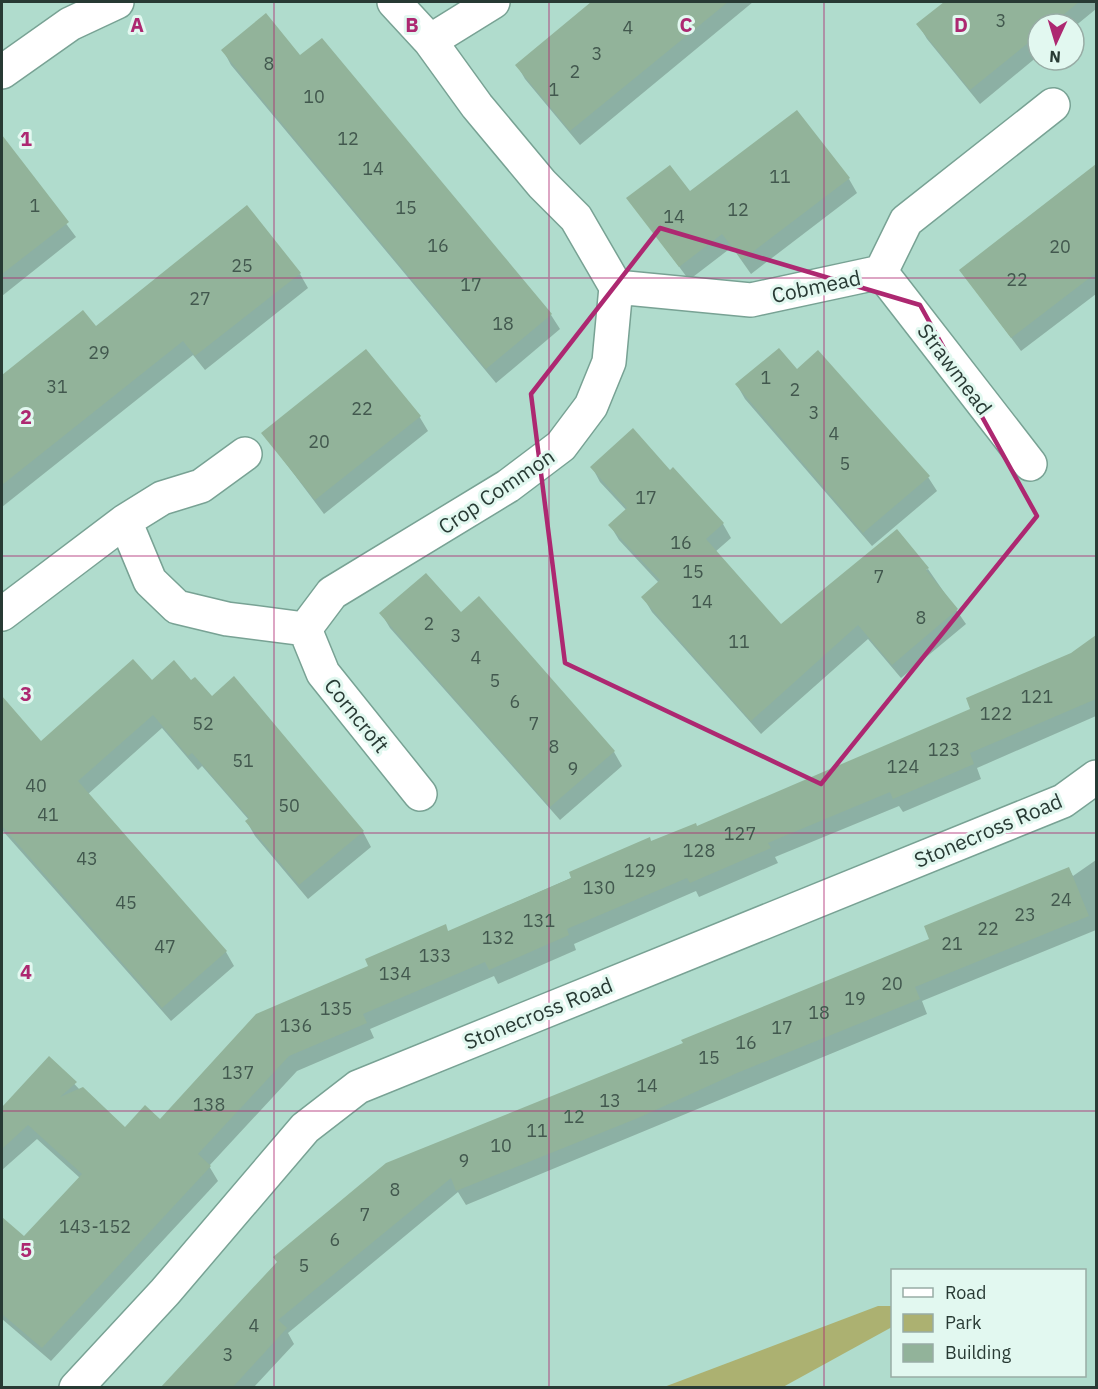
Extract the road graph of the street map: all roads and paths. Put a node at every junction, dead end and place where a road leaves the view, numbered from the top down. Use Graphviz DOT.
graph roads {
  1 [pos="117,2"];
  2 [pos="394,2"];
  3 [pos="493,2"];
  4 [pos="430,41"];
  5 [pos="2,72"];
  6 [pos="1053,105"];
  7 [pos="881,272"];
  8 [pos="616,287"];
  9 [pos="245,454"];
  10 [pos="1030,464"];
  11 [pos="125,521"];
  12 [pos="2,614"];
  13 [pos="305,629"];
  14 [pos="1096,777"];
  15 [pos="420,794"];
  16 [pos="76,1388"];
  1 -- 5 [label="street"];
  2 -- 4 [label="street"];
  3 -- 4 [label="street"];
  4 -- 8 [label="street"];
  6 -- 7 [label="street, Cobmead"];
  7 -- 8 [label="street, Cobmead"];
  7 -- 10 [label="street, Strawmead"];
  8 -- 13 [label="street, Crop Common"];
  9 -- 11 [label="street"];
  11 -- 12 [label="street"];
  11 -- 13 [label="street"];
  13 -- 15 [label="street, Corncroft"];
  14 -- 16 [label="street, Stonecross Road"];
}
